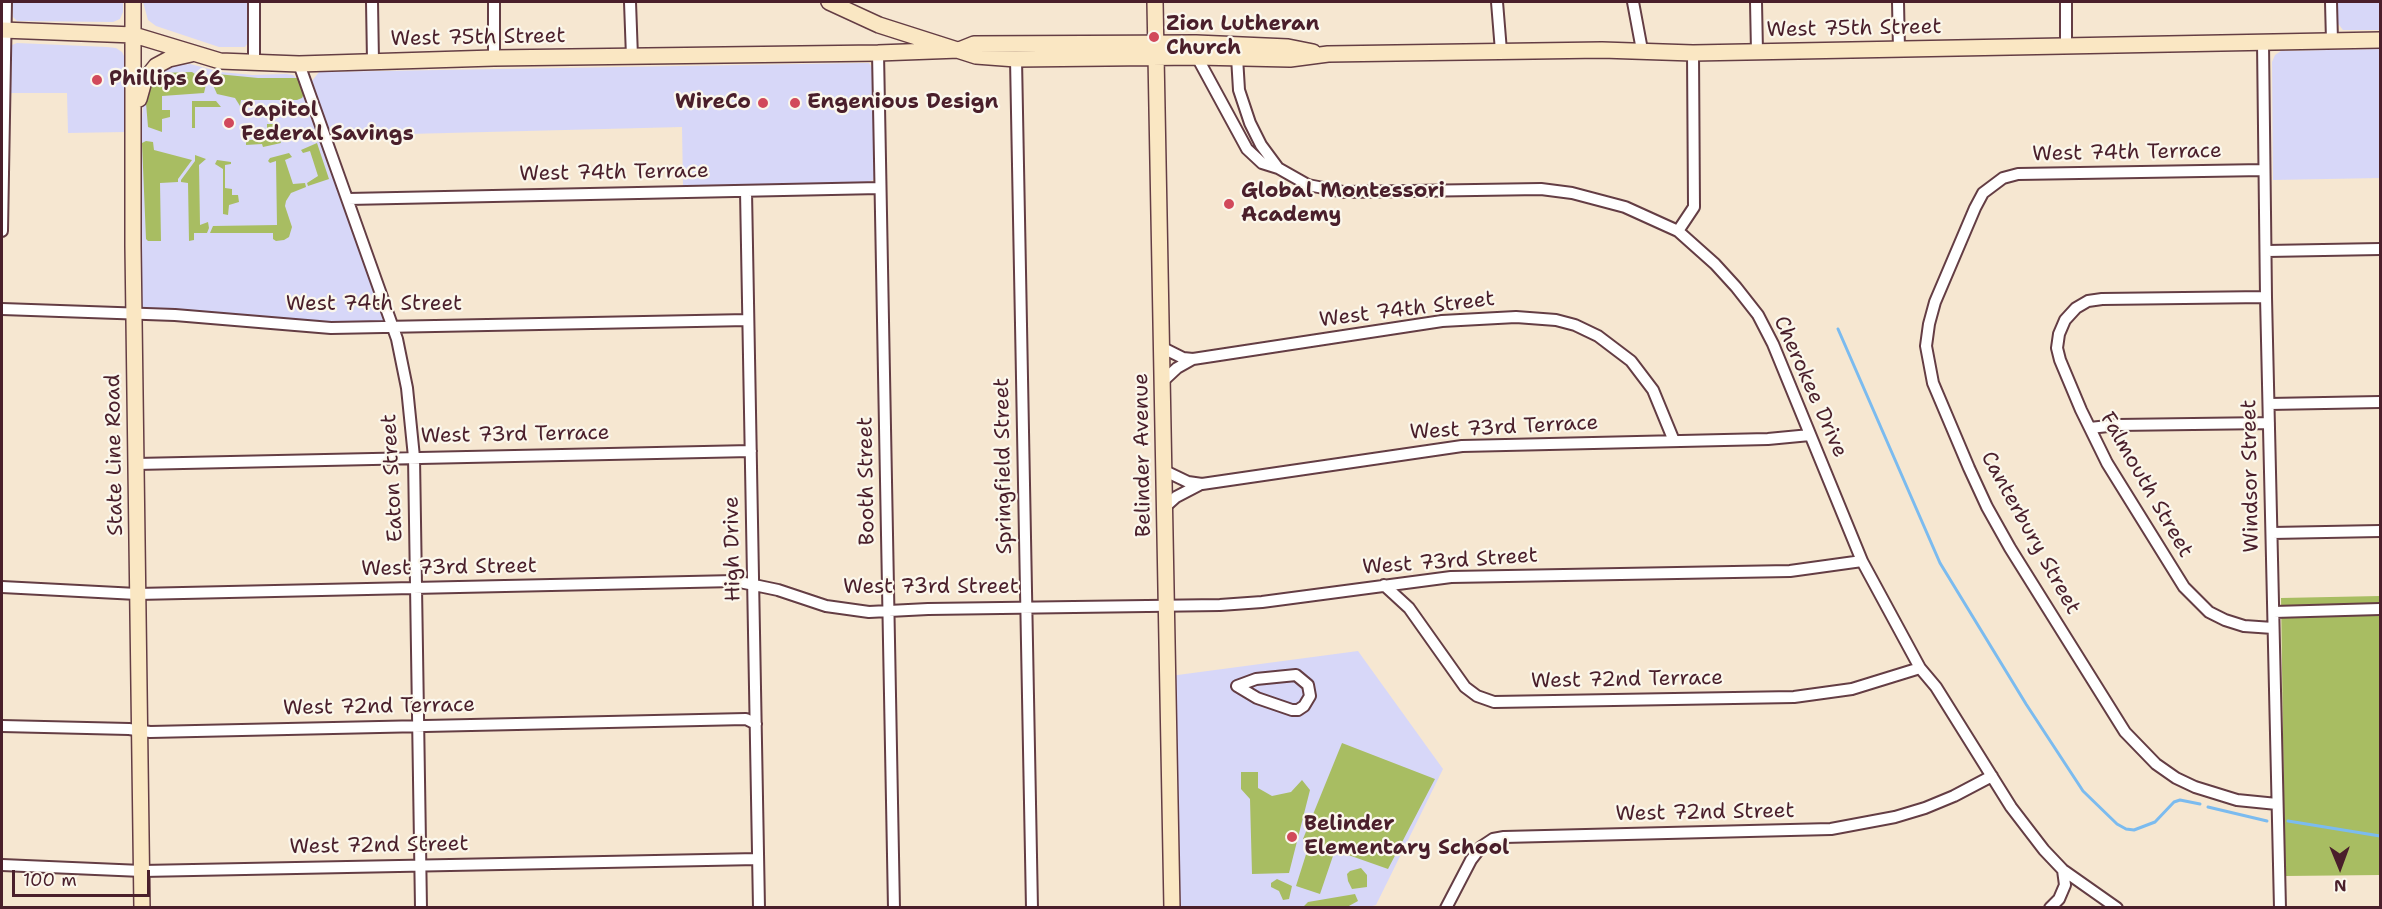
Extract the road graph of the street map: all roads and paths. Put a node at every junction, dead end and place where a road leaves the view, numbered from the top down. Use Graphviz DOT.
graph roads {
  1 [pos="6,2"];
  2 [pos="133,2"];
  3 [pos="254,2"];
  4 [pos="372,2"];
  5 [pos="494,2"];
  6 [pos="630,2"];
  7 [pos="1497,2"];
  8 [pos="1633,2"];
  9 [pos="1756,2"];
  10 [pos="1898,2"];
  11 [pos="2066,2"];
  12 [pos="2331,2"];
  13 [pos="838,3"];
  14 [pos="1158,4"];
  15 [pos="4,30"];
  16 [pos="134,35"];
  17 [pos="2380,40"];
  18 [pos="2332,41"];
  19 [pos="2263,43"];
  20 [pos="2066,46"];
  21 [pos="959,50"];
  22 [pos="1156,50"];
  23 [pos="1642,50"];
  24 [pos="1899,50"];
  25 [pos="1501,51"];
  26 [pos="1757,52"];
  27 [pos="878,53"];
  28 [pos="1693,53"];
  29 [pos="192,54"];
  30 [pos="1328,54"];
  31 [pos="632,57"];
  32 [pos="1197,57"];
  33 [pos="1237,57"];
  34 [pos="495,58"];
  35 [pos="1016,59"];
  36 [pos="373,61"];
  37 [pos="254,63"];
  38 [pos="299,64"];
  39 [pos="135,110"];
  40 [pos="1278,168"];
  41 [pos="2265,170"];
  42 [pos="1993,184"];
  43 [pos="880,188"];
  44 [pos="746,191"];
  45 [pos="348,199"];
  46 [pos="2,231"];
  47 [pos="1678,231"];
  48 [pos="2380,249"];
  49 [pos="2267,251"];
  50 [pos="2266,297"];
  51 [pos="2,309"];
  52 [pos="134,315"];
  53 [pos="748,321"];
  54 [pos="392,327"];
  55 [pos="1161,347"];
  56 [pos="1193,359"];
  57 [pos="1162,381"];
  58 [pos="2380,402"];
  59 [pos="2269,404"];
  60 [pos="2270,423"];
  61 [pos="2090,428"];
  62 [pos="1810,435"];
  63 [pos="1674,441"];
  64 [pos="751,451"];
  65 [pos="414,457"];
  66 [pos="136,464"];
  67 [pos="1165,471"];
  68 [pos="1202,484"];
  69 [pos="1166,506"];
  70 [pos="2380,531"];
  71 [pos="2272,532"];
  72 [pos="1862,561"];
  73 [pos="753,584"];
  74 [pos="1384,585"];
  75 [pos="2,587"];
  76 [pos="416,588"];
  77 [pos="137,594"];
  78 [pos="1166,606"];
  79 [pos="1026,608"];
  80 [pos="2380,609"];
  81 [pos="888,611"];
  82 [pos="2274,612"];
  83 [pos="2273,628"];
  84 [pos="1920,668"];
  85 [pos="1237,686"];
  86 [pos="756,724"];
  87 [pos="2,726"];
  88 [pos="418,726"];
  89 [pos="139,730"];
  90 [pos="1992,776"];
  91 [pos="2277,804"];
  92 [pos="758,859"];
  93 [pos="420,864"];
  94 [pos="2,865"];
  95 [pos="2063,870"];
  96 [pos="142,871"];
  97 [pos="142,908"];
  98 [pos="421,908"];
  99 [pos="759,908"];
  100 [pos="894,908"];
  101 [pos="1032,908"];
  102 [pos="1173,908"];
  103 [pos="1446,908"];
  104 [pos="2050,908"];
  105 [pos="2117,908"];
  106 [pos="2280,908"];
  1 -- 15 [label="street"];
  2 -- 16 [label="main road, State Line Road"];
  3 -- 37 [label="street"];
  4 -- 36 [label="street"];
  5 -- 34 [label="street"];
  6 -- 31 [label="street"];
  7 -- 25 [label="street"];
  8 -- 23 [label="street"];
  9 -- 26 [label="street"];
  10 -- 24 [label="street"];
  11 -- 20 [label="street"];
  12 -- 18 [label="street"];
  13 -- 21 [label="main road"];
  14 -- 22 [label="main road, Belinder Avenue"];
  15 -- 16 [label="main road, West 75th Street"];
  15 -- 46 [label="street"];
  16 -- 29 [label="main road, West 75th Street"];
  16 -- 39 [label="main road, State Line Road"];
  17 -- 18 [label="main road, West 75th Street"];
  18 -- 19 [label="main road, West 75th Street"];
  19 -- 20 [label="main road, West 75th Street"];
  19 -- 41 [label="street, Windsor Street"];
  20 -- 24 [label="main road, West 75th Street"];
  21 -- 22 [label="main road, West 75th Street"];
  21 -- 27 [label="main road, West 75th Street"];
  21 -- 35 [label="main road, West 75th Street"];
  22 -- 30 [label="main road, West 75th Street"];
  22 -- 32 [label="main road, West 75th Street"];
  22 -- 35 [label="main road, West 75th Street"];
  22 -- 55 [label="main road, Belinder Avenue"];
  23 -- 25 [label="main road, West 75th Street"];
  23 -- 28 [label="main road, West 75th Street"];
  24 -- 26 [label="main road, West 75th Street"];
  25 -- 30 [label="main road, West 75th Street"];
  26 -- 28 [label="main road, West 75th Street"];
  27 -- 31 [label="main road, West 75th Street"];
  27 -- 43 [label="street, Booth Street"];
  28 -- 47 [label="street"];
  29 -- 37 [label="main road, West 75th Street"];
  29 -- 39 [label="main road"];
  30 -- 33 [label="main road, West 75th Street"];
  31 -- 34 [label="main road, West 75th Street"];
  32 -- 33 [label="main road, West 75th Street"];
  32 -- 40 [label="street, Cherokee Drive"];
  33 -- 40 [label="street, Cherokee Drive"];
  34 -- 36 [label="main road, West 75th Street"];
  35 -- 79 [label="street, Springfield Street"];
  36 -- 38 [label="main road, West 75th Street"];
  37 -- 38 [label="main road, West 75th Street"];
  38 -- 45 [label="street, Eaton Street"];
  39 -- 52 [label="main road, State Line Road"];
  40 -- 47 [label="street, Cherokee Drive"];
  41 -- 42 [label="street, West 74th Terrace"];
  41 -- 49 [label="street, Windsor Street"];
  42 -- 91 [label="street, Canterbury Street"];
  43 -- 44 [label="street, West 74th Terrace"];
  43 -- 81 [label="street, Booth Street"];
  44 -- 45 [label="street, West 74th Terrace"];
  44 -- 53 [label="street, High Drive"];
  45 -- 54 [label="street, Eaton Street"];
  47 -- 62 [label="street, Cherokee Drive"];
  48 -- 49 [label="street"];
  49 -- 50 [label="street, Windsor Street"];
  50 -- 59 [label="street, Windsor Street"];
  50 -- 61 [label="street, Falmouth Street"];
  51 -- 52 [label="street, West 74th Street"];
  52 -- 54 [label="street, West 74th Street"];
  52 -- 66 [label="main road, State Line Road"];
  53 -- 54 [label="street, West 74th Street"];
  53 -- 64 [label="street, High Drive"];
  54 -- 65 [label="street, Eaton Street"];
  55 -- 56 [label="street, West 74th Street"];
  55 -- 57 [label="main road, Belinder Avenue"];
  56 -- 57 [label="street, West 74th Street"];
  56 -- 63 [label="street, West 74th Street"];
  57 -- 67 [label="main road, Belinder Avenue"];
  58 -- 59 [label="street"];
  59 -- 60 [label="street, Windsor Street"];
  60 -- 61 [label="street"];
  60 -- 71 [label="street, Windsor Street"];
  61 -- 83 [label="street, Falmouth Street"];
  62 -- 63 [label="street, West 73rd Terrace"];
  62 -- 72 [label="street, Cherokee Drive"];
  63 -- 68 [label="street, West 73rd Terrace"];
  64 -- 65 [label="street, West 73rd Terrace"];
  64 -- 73 [label="street, High Drive"];
  65 -- 66 [label="street, West 73rd Terrace"];
  65 -- 76 [label="street, Eaton Street"];
  66 -- 77 [label="main road, State Line Road"];
  67 -- 68 [label="street, West 73rd Terrace"];
  67 -- 69 [label="main road, Belinder Avenue"];
  68 -- 69 [label="street, West 73rd Terrace"];
  69 -- 78 [label="main road, Belinder Avenue"];
  70 -- 71 [label="street"];
  71 -- 82 [label="street, Windsor Street"];
  72 -- 74 [label="street, West 73rd Street"];
  72 -- 84 [label="street, Cherokee Drive"];
  73 -- 76 [label="street, West 73rd Street"];
  73 -- 81 [label="street, West 73rd Street"];
  73 -- 86 [label="street, High Drive"];
  74 -- 78 [label="street, West 73rd Street"];
  74 -- 84 [label="street, West 72nd Terrace"];
  75 -- 77 [label="street, West 73rd Street"];
  76 -- 77 [label="street, West 73rd Street"];
  76 -- 88 [label="street, Eaton Street"];
  77 -- 89 [label="main road, State Line Road"];
  78 -- 79 [label="street, West 73rd Street"];
  78 -- 102 [label="main road, Belinder Avenue"];
  79 -- 81 [label="street, West 73rd Street"];
  79 -- 101 [label="street, Springfield Street"];
  80 -- 82 [label="street"];
  81 -- 100 [label="street, Booth Street"];
  82 -- 83 [label="street, Windsor Street"];
  83 -- 91 [label="street, Windsor Street"];
  84 -- 90 [label="street, Cherokee Drive"];
  85 -- 85 [label="street"];
  86 -- 88 [label="street, West 72nd Terrace"];
  86 -- 92 [label="street, High Drive"];
  87 -- 89 [label="street, West 72nd Terrace"];
  88 -- 89 [label="street, West 72nd Terrace"];
  88 -- 93 [label="street, Eaton Street"];
  89 -- 96 [label="main road, State Line Road"];
  90 -- 95 [label="street, Cherokee Drive"];
  90 -- 103 [label="street, West 72nd Street"];
  91 -- 106 [label="street, Windsor Street"];
  92 -- 93 [label="street, West 72nd Street"];
  92 -- 99 [label="street, High Drive"];
  93 -- 96 [label="street, West 72nd Street"];
  93 -- 98 [label="street, Eaton Street"];
  94 -- 96 [label="street, West 72nd Street"];
  95 -- 104 [label="street"];
  95 -- 105 [label="street, Cherokee Drive"];
  96 -- 97 [label="main road, State Line Road"];
}
